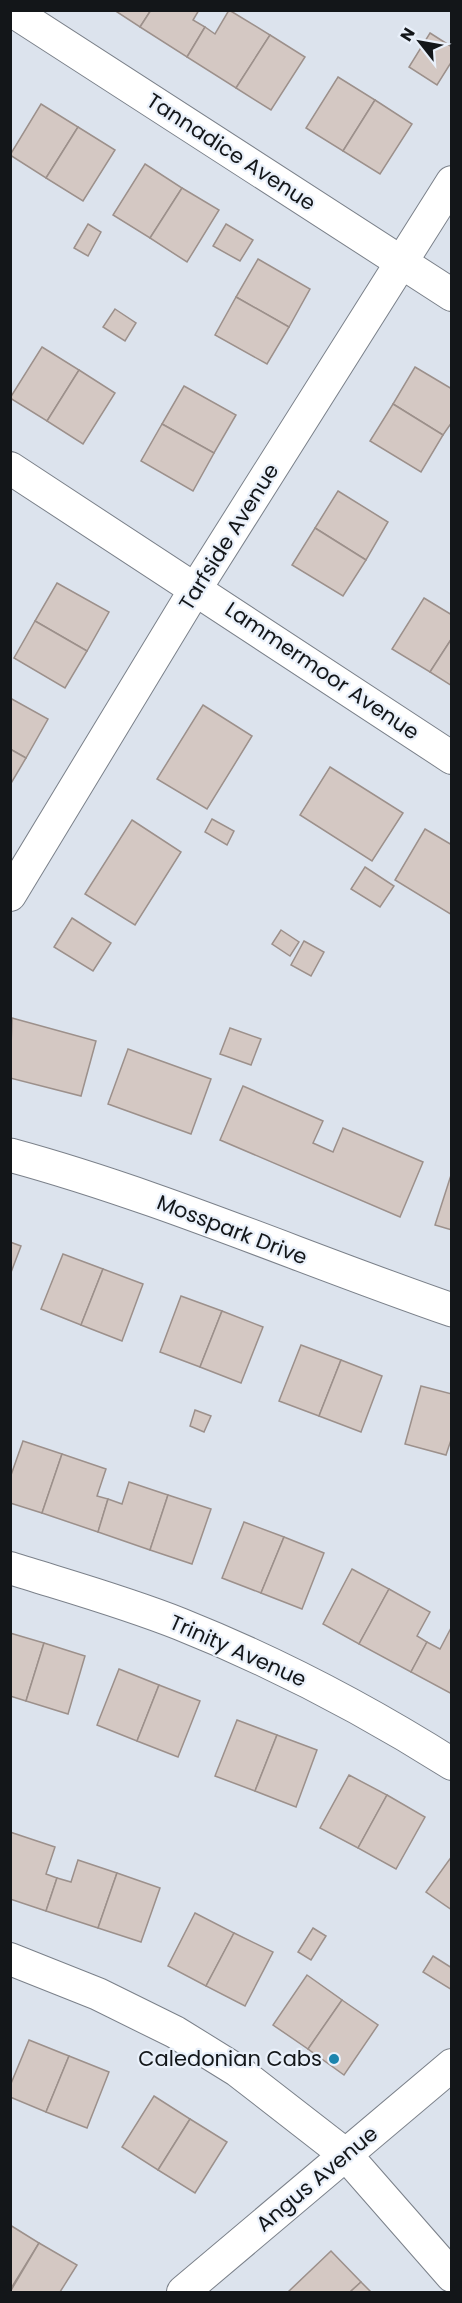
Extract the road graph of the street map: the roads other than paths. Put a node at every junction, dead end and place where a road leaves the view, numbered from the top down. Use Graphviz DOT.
graph roads {
  1 [pos="11,10"];
  2 [pos="452,182"];
  3 [pos="400,261"];
  4 [pos="452,295"];
  5 [pos="10,468"];
  6 [pos="196,588"];
  7 [pos="452,758"];
  8 [pos="10,895"];
  9 [pos="10,1155"];
  10 [pos="452,1310"];
  11 [pos="10,1569"];
  12 [pos="452,1764"];
  13 [pos="10,1959"];
  14 [pos="452,2065"];
  15 [pos="346,2155"];
  16 [pos="452,2276"];
  17 [pos="183,2292"];
  1 -- 3 [label="street, Tannadice Avenue"];
  2 -- 3 [label="street, Tarfside Avenue"];
  3 -- 4 [label="street, Tannadice Avenue"];
  3 -- 6 [label="street, Tarfside Avenue"];
  5 -- 6 [label="street, Lammermoor Avenue"];
  6 -- 7 [label="street, Lammermoor Avenue"];
  6 -- 8 [label="street, Tarfside Avenue"];
  9 -- 10 [label="street, Mosspark Drive"];
  11 -- 12 [label="street, Trinity Avenue"];
  13 -- 15 [label="street"];
  14 -- 15 [label="street, Angus Avenue"];
  15 -- 16 [label="street"];
  15 -- 17 [label="street, Angus Avenue"];
}
